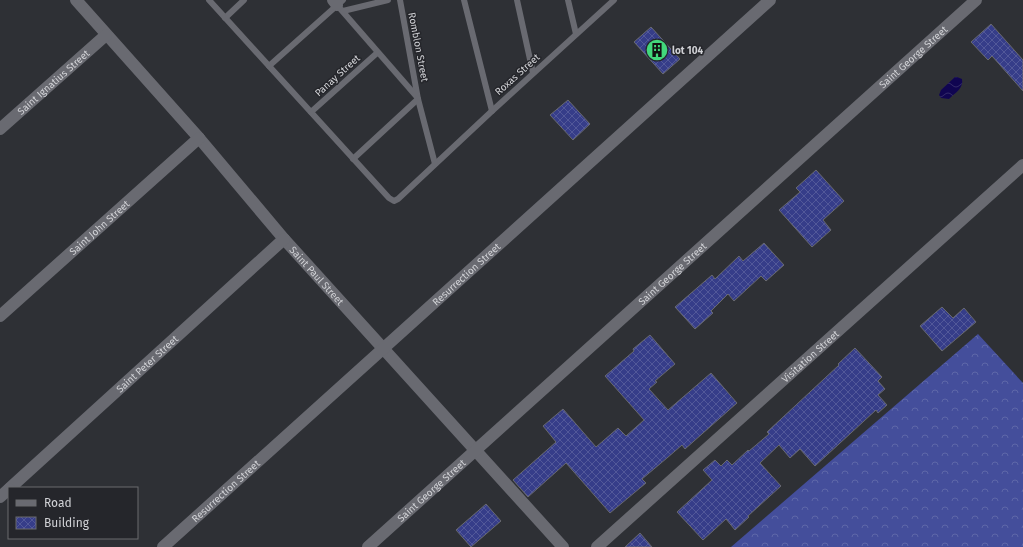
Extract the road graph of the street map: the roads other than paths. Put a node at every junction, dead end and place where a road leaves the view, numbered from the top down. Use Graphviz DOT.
graph roads {
  1 [pos="76,0"];
  2 [pos="209,0"];
  3 [pos="244,0"];
  4 [pos="388,0"];
  5 [pos="400,0"];
  6 [pos="464,0"];
  7 [pos="516,0"];
  8 [pos="568,0"];
  9 [pos="614,0"];
  10 [pos="770,0"];
  11 [pos="976,0"];
  12 [pos="339,4"];
  13 [pos="225,18"];
  14 [pos="576,34"];
  15 [pos="106,35"];
  16 [pos="377,53"];
  17 [pos="269,66"];
  18 [pos="533,73"];
  19 [pos="418,99"];
  20 [pos="492,110"];
  21 [pos="311,112"];
  22 [pos="0,129"];
  23 [pos="199,138"];
  24 [pos="353,159"];
  25 [pos="435,164"];
  26 [pos="1023,165"];
  27 [pos="284,239"];
  28 [pos="0,316"];
  29 [pos="383,348"];
  30 [pos="475,450"];
  31 [pos="12,487"];
  32 [pos="8,491"];
  33 [pos="0,498"];
  34 [pos="163,547"];
  35 [pos="368,547"];
  36 [pos="563,547"];
  37 [pos="597,547"];
  1 -- 15 [label="street, Saint Paul Street"];
  2 -- 13 [label="lane"];
  3 -- 13 [label="lane"];
  4 -- 12 [label="lane"];
  5 -- 19 [label="lane, Romblon Street"];
  6 -- 20 [label="lane"];
  7 -- 18 [label="lane"];
  8 -- 14 [label="lane"];
  9 -- 14 [label="lane, Roxas Street"];
  10 -- 29 [label="street, Resurrection Street"];
  11 -- 30 [label="street, Saint George Street"];
  12 -- 16 [label="lane"];
  12 -- 17 [label="lane"];
  13 -- 17 [label="lane"];
  14 -- 18 [label="lane, Roxas Street"];
  15 -- 22 [label="street, Saint Ignatius Street"];
  15 -- 23 [label="street, Saint Paul Street"];
  16 -- 19 [label="lane"];
  16 -- 21 [label="lane, Panay Street"];
  17 -- 21 [label="lane"];
  18 -- 20 [label="lane, Roxas Street"];
  19 -- 24 [label="lane"];
  19 -- 25 [label="lane, Romblon Street"];
  20 -- 25 [label="lane, Roxas Street"];
  21 -- 24 [label="lane"];
  23 -- 27 [label="street, Saint Paul Street"];
  23 -- 28 [label="street, Saint John Street"];
  24 -- 25 [label="lane, Roxas Street"];
  26 -- 37 [label="street, Visitation Street"];
  27 -- 29 [label="street, Saint Paul Street"];
  27 -- 31 [label="street, Saint Peter Street"];
  29 -- 30 [label="street, Saint Paul Street"];
  29 -- 34 [label="street, Resurrection Street"];
  30 -- 35 [label="street, Saint George Street"];
  30 -- 36 [label="street, Saint Paul Street"];
  32 -- 33 [label="street, Saint Peter Street"];
}
